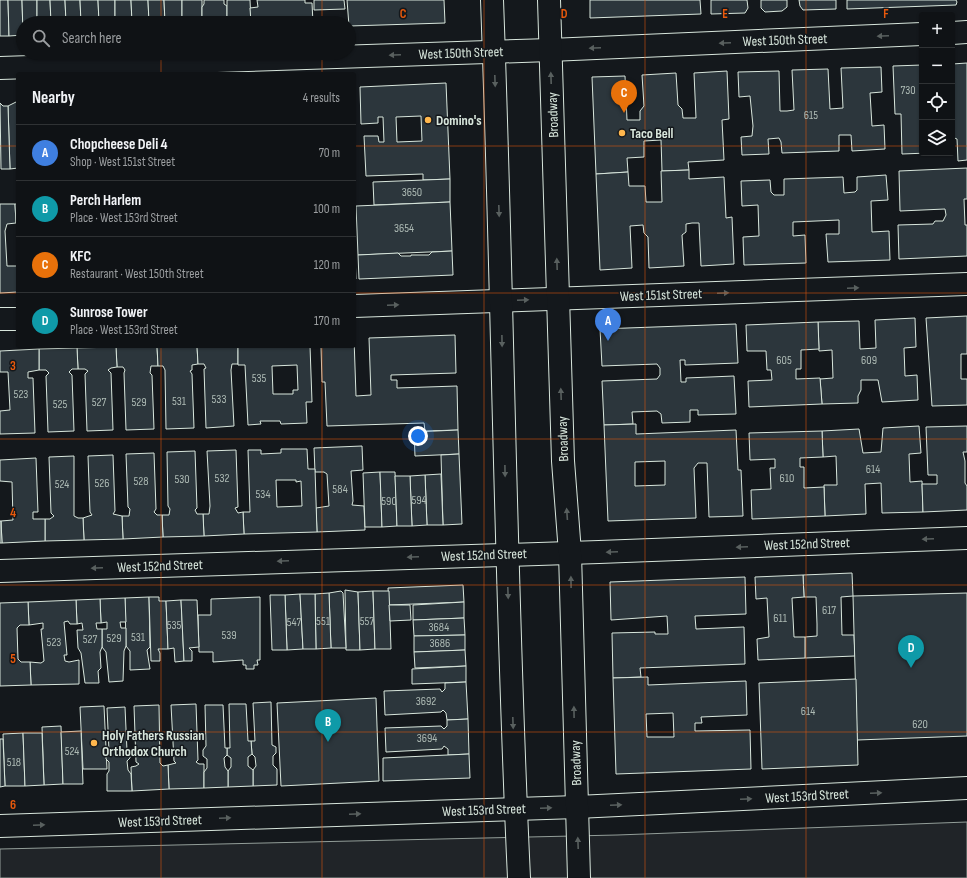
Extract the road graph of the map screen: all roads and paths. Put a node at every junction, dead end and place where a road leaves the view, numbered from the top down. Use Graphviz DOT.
graph roads {
  1 [pos="492,0"];
  2 [pos="549,0"];
  3 [pos="967,32"];
  4 [pos="955,33"];
  5 [pos="919,34"];
  6 [pos="550,50"];
  7 [pos="494,52"];
  8 [pos="356,56"];
  9 [pos="247,60"];
  10 [pos="0,68"];
  11 [pos="967,284"];
  12 [pos="558,299"];
  13 [pos="502,301"];
  14 [pos="356,306"];
  15 [pos="0,319"];
  16 [pos="16,319"];
  17 [pos="967,538"];
  18 [pos="570,553"];
  19 [pos="506,554"];
  20 [pos="0,571"];
  21 [pos="967,788"];
  22 [pos="577,807"];
  23 [pos="516,809"];
  24 [pos="0,826"];
  25 [pos="518,878"];
  26 [pos="579,878"];
  1 -- 7 [label="street"];
  2 -- 6 [label="street, Broadway"];
  3 -- 4 [label="street"];
  5 -- 6 [label="street, West 150th Street, one-way"];
  6 -- 7 [label="street, West 150th Street"];
  12 -- 6 [label="street, Broadway, one-way"];
  7 -- 8 [label="street, West 150th Street, one-way"];
  7 -- 13 [label="street, one-way"];
  9 -- 10 [label="street, West 150th Street, one-way"];
  12 -- 11 [label="street, West 151st Street, one-way"];
  13 -- 12 [label="street, West 151st Street, one-way"];
  18 -- 12 [label="street, Broadway, one-way"];
  14 -- 13 [label="street, West 151st Street, one-way"];
  13 -- 19 [label="street, one-way"];
  15 -- 16 [label="street"];
  17 -- 18 [label="street, West 152nd Street, one-way"];
  18 -- 19 [label="street, West 152nd Street"];
  22 -- 18 [label="street, Broadway, one-way"];
  19 -- 20 [label="street, West 152nd Street, one-way"];
  19 -- 23 [label="street, one-way"];
  22 -- 21 [label="street, West 153rd Street, one-way"];
  23 -- 22 [label="street, West 153rd Street, one-way"];
  26 -- 22 [label="street, Broadway, one-way"];
  24 -- 23 [label="street, West 153rd Street, one-way"];
  23 -- 25 [label="street"];
}
